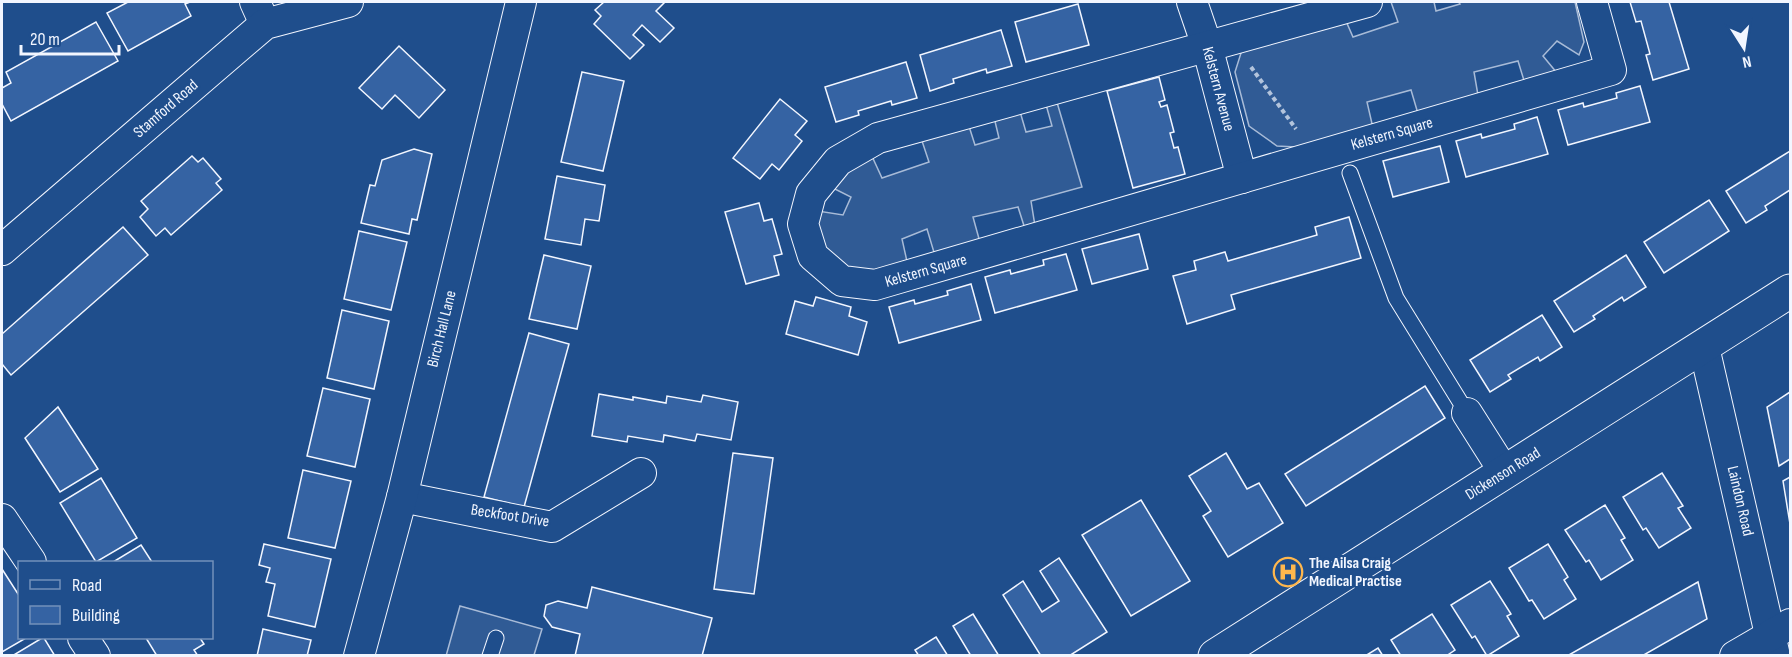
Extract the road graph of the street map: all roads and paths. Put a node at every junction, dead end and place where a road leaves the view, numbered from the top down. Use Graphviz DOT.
graph roads {
  1 [pos="348,2"];
  2 [pos="521,2"];
  3 [pos="1192,2"];
  4 [pos="1367,2"];
  5 [pos="1592,2"];
  6 [pos="260,13"];
  7 [pos="1219,43"];
  8 [pos="1336,160"];
  9 [pos="1242,178"];
  10 [pos="2,250"];
  11 [pos="1791,291"];
  12 [pos="1704,347"];
  13 [pos="1467,412"];
  14 [pos="641,472"];
  15 [pos="1505,473"];
  16 [pos="402,496"];
  17 [pos="2,519"];
  18 [pos="30,561"];
  19 [pos="496,638"];
  20 [pos="84,639"];
  21 [pos="1779,639"];
  22 [pos="1218,654"];
  23 [pos="95,656"];
  24 [pos="359,656"];
  25 [pos="490,656"];
  26 [pos="1735,656"];
  1 -- 6 [label="street, Stamford Road"];
  2 -- 16 [label="street, Birch Hall Lane"];
  3 -- 7 [label="street, Kelstern Avenue"];
  4 -- 7 [label="street, Kelstern Square"];
  5 -- 8 [label="street, Kelstern Square"];
  6 -- 10 [label="street, Stamford Road"];
  7 -- 8 [label="path"];
  7 -- 9 [label="street, Kelstern Avenue"];
  7 -- 9 [label="street, Kelstern Square"];
  8 -- 9 [label="street, Kelstern Square"];
  8 -- 13 [label="lane"];
  11 -- 12 [label="highway, Dickenson Road"];
  12 -- 15 [label="highway, Dickenson Road"];
  12 -- 21 [label="street, Laindon Road"];
  13 -- 15 [label="street"];
  14 -- 16 [label="street, Beckfoot Drive"];
  15 -- 22 [label="highway, Dickenson Road"];
  16 -- 24 [label="street, Birch Hall Lane"];
  17 -- 18 [label="street"];
  19 -- 25 [label="lane"];
  20 -- 23 [label="street"];
  21 -- 26 [label="street"];
}
